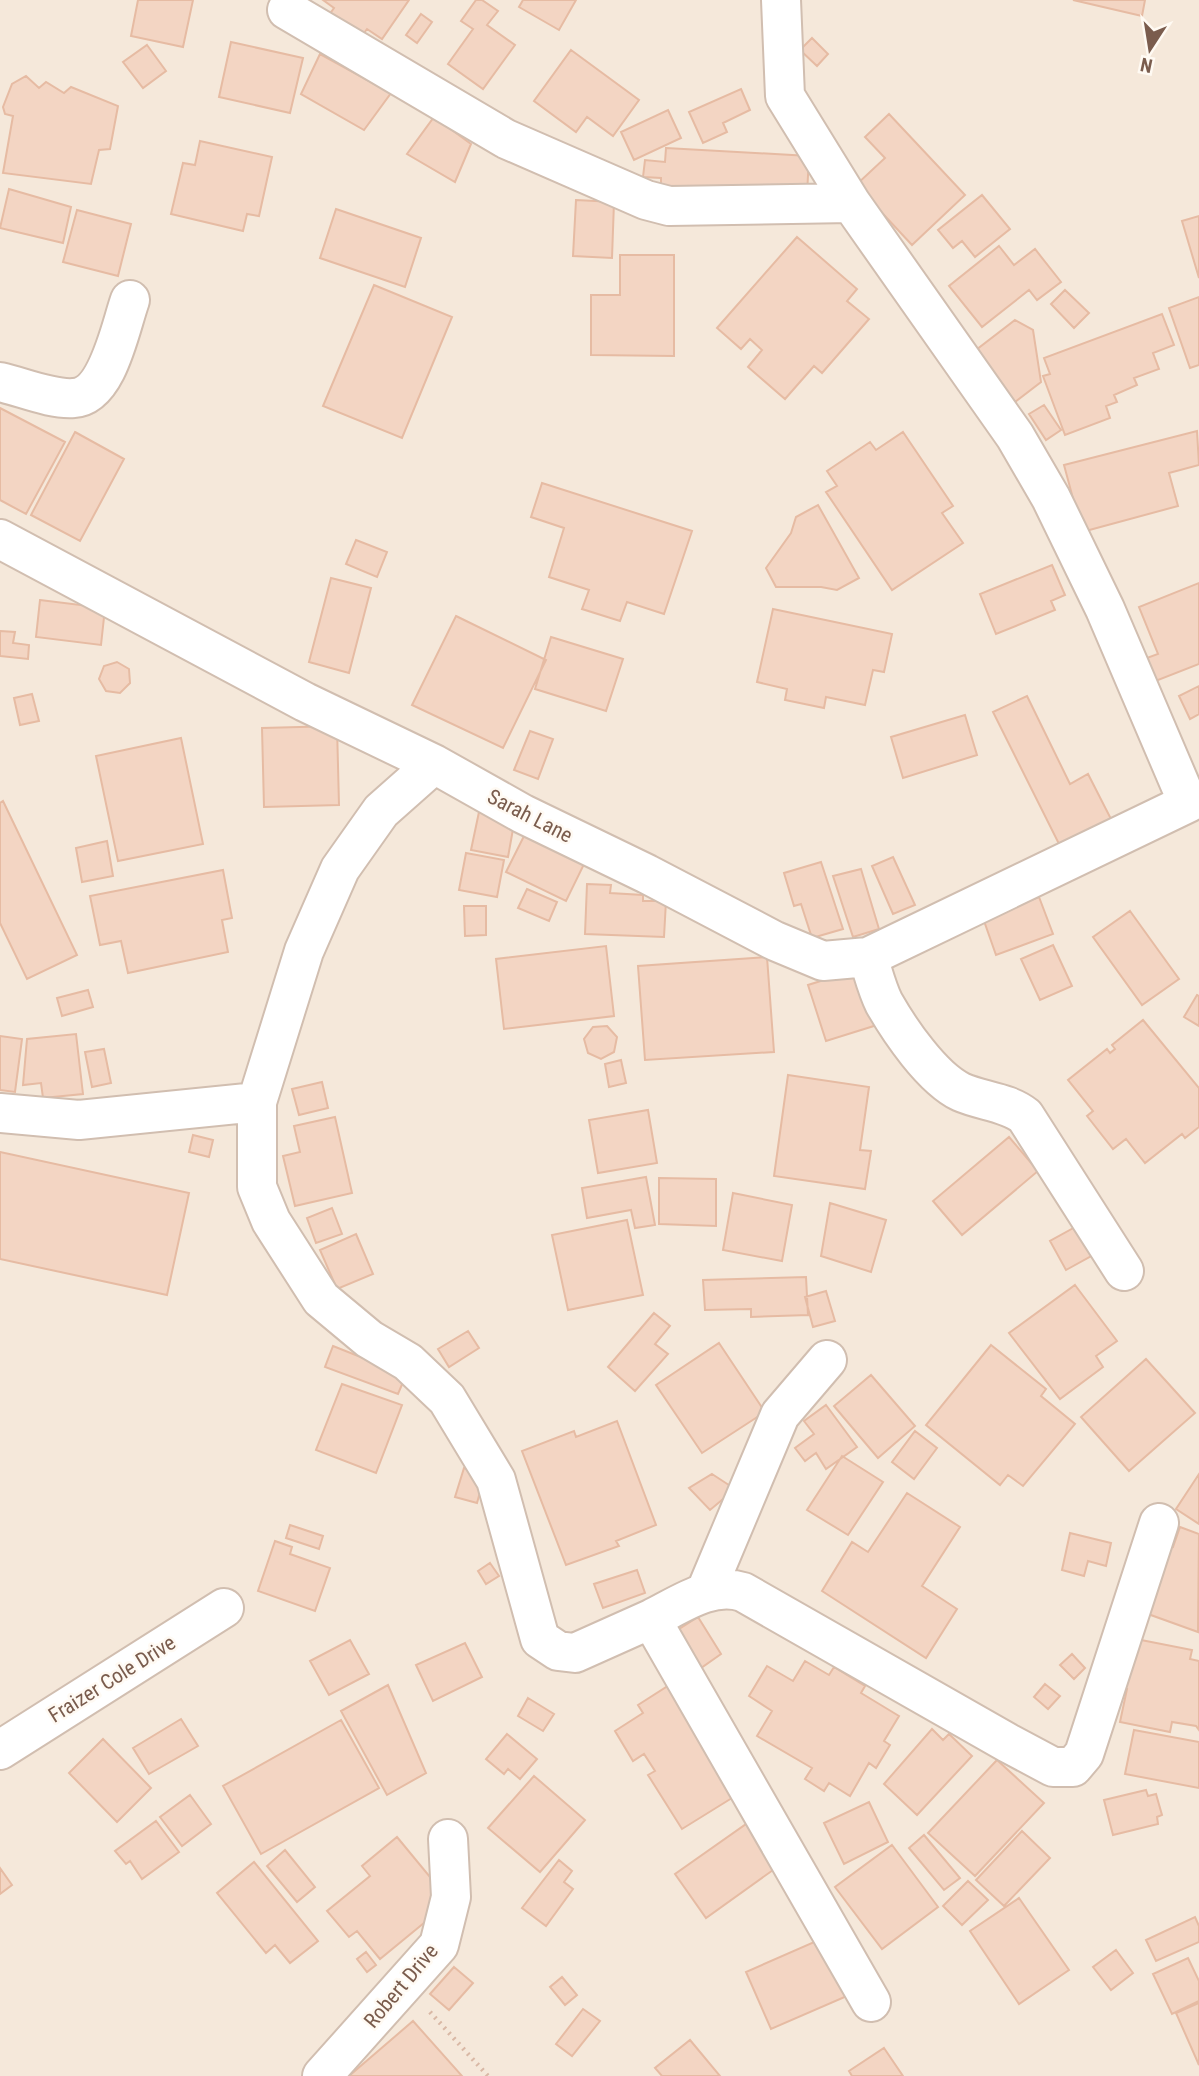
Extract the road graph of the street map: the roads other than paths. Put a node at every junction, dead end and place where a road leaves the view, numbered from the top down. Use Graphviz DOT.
graph roads {
  1 [pos="781,0"];
  2 [pos="286,10"];
  3 [pos="851,203"];
  4 [pos="130,300"];
  5 [pos="0,382"];
  6 [pos="0,539"];
  7 [pos="434,764"];
  8 [pos="1193,814"];
  9 [pos="868,957"];
  10 [pos="257,1102"];
  11 [pos="0,1112"];
  12 [pos="1124,1271"];
  13 [pos="827,1360"];
  14 [pos="1159,1523"];
  15 [pos="706,1591"];
  16 [pos="224,1608"];
  17 [pos="651,1619"];
  18 [pos="0,1750"];
  19 [pos="448,1839"];
  20 [pos="871,2002"];
  21 [pos="322,2076"];
  1 -- 3 [label="street"];
  2 -- 3 [label="street"];
  3 -- 8 [label="street"];
  4 -- 5 [label="street"];
  6 -- 7 [label="street, Sarah Lane"];
  7 -- 9 [label="street, Sarah Lane"];
  7 -- 10 [label="street"];
  8 -- 9 [label="street, Sarah Lane"];
  9 -- 12 [label="street"];
  10 -- 11 [label="street"];
  10 -- 17 [label="street"];
  13 -- 15 [label="street"];
  14 -- 15 [label="street"];
  15 -- 17 [label="street"];
  16 -- 18 [label="street, Fraizer Cole Drive"];
  17 -- 20 [label="street"];
  19 -- 21 [label="street, Robert Drive"];
}
